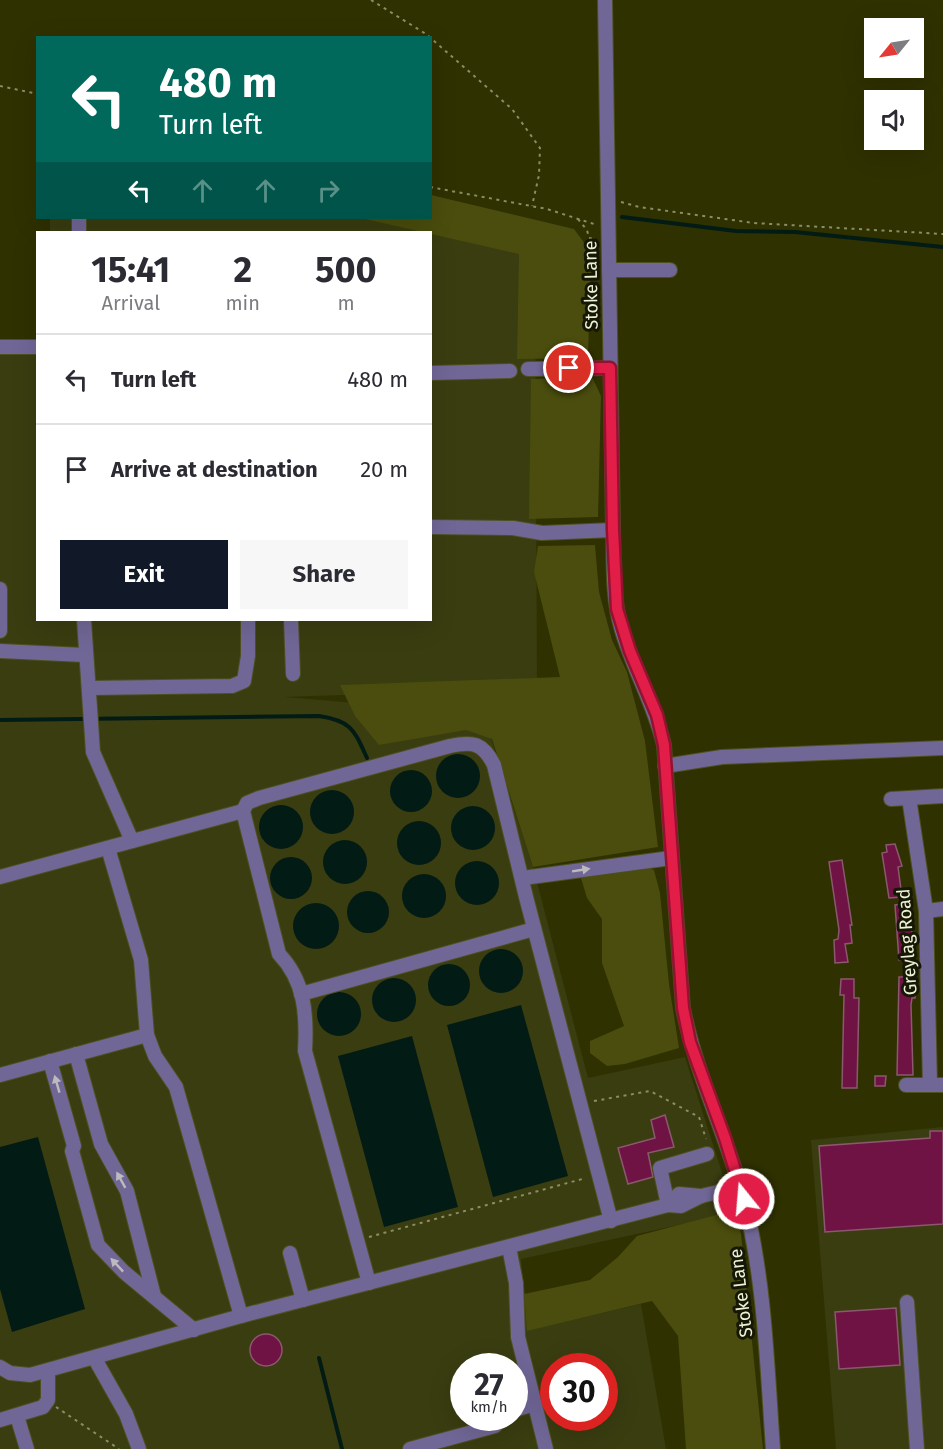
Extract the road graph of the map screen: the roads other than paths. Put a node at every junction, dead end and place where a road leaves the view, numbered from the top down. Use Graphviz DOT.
graph roads {
  1 [pos="605,0"];
  2 [pos="609,270"];
  3 [pos="670,270"];
  4 [pos="0,347"];
  5 [pos="36,347"];
  6 [pos="610,368"];
  7 [pos="528,369"];
  8 [pos="510,371"];
  9 [pos="432,374"];
  10 [pos="432,527"];
  11 [pos="613,530"];
  12 [pos="0,589"];
  13 [pos="84,621"];
  14 [pos="248,621"];
  15 [pos="291,621"];
  16 [pos="0,631"];
  17 [pos="0,651"];
  18 [pos="84,655"];
  19 [pos="293,674"];
  20 [pos="90,688"];
  21 [pos="943,748"];
  22 [pos="665,766"];
  23 [pos="943,796"];
  24 [pos="909,798"];
  25 [pos="891,799"];
  26 [pos="243,811"];
  27 [pos="132,841"];
  28 [pos="108,848"];
  29 [pos="671,858"];
  30 [pos="0,877"];
  31 [pos="523,878"];
  32 [pos="943,909"];
  33 [pos="926,910"];
  34 [pos="534,929"];
  35 [pos="301,994"];
  36 [pos="147,1035"];
  37 [pos="76,1054"];
  38 [pos="50,1061"];
  39 [pos="0,1075"];
  40 [pos="906,1085"];
  41 [pos="936,1085"];
  42 [pos="708,1154"];
  43 [pos="740,1187"];
  44 [pos="668,1205"];
  45 [pos="611,1221"];
  46 [pos="509,1247"];
  47 [pos="290,1253"];
  48 [pos="369,1283"];
  49 [pos="154,1296"];
  50 [pos="303,1300"];
  51 [pos="907,1302"];
  52 [pos="241,1316"];
  53 [pos="194,1330"];
  54 [pos="95,1359"];
  55 [pos="0,1366"];
  56 [pos="48,1371"];
  57 [pos="535,1404"];
  58 [pos="528,1406"];
  59 [pos="17,1416"];
  60 [pos="0,1420"];
  61 [pos="477,1431"];
  62 [pos="27,1449"];
  63 [pos="139,1449"];
  64 [pos="410,1449"];
  65 [pos="546,1449"];
  66 [pos="773,1449"];
  67 [pos="917,1449"];
  1 -- 2 [label="street, Stoke Lane"];
  2 -- 3 [label="street"];
  2 -- 6 [label="street, Stoke Lane"];
  4 -- 5 [label="street"];
  6 -- 7 [label="street"];
  6 -- 11 [label="street, Stoke Lane"];
  8 -- 9 [label="street"];
  10 -- 11 [label="street"];
  11 -- 22 [label="street, Stoke Lane"];
  12 -- 16 [label="street"];
  13 -- 18 [label="street"];
  14 -- 20 [label="street"];
  15 -- 19 [label="street"];
  17 -- 18 [label="street"];
  18 -- 20 [label="street"];
  20 -- 27 [label="street"];
  21 -- 22 [label="street"];
  22 -- 29 [label="street, Stoke Lane"];
  23 -- 24 [label="street"];
  24 -- 25 [label="street"];
  24 -- 33 [label="street, Greylag Road"];
  26 -- 27 [label="street"];
  26 -- 31 [label="street"];
  26 -- 35 [label="street"];
  27 -- 28 [label="street"];
  28 -- 30 [label="street"];
  28 -- 36 [label="street"];
  31 -- 29 [label="street, one-way"];
  29 -- 43 [label="street, Stoke Lane"];
  31 -- 34 [label="street"];
  32 -- 33 [label="street"];
  33 -- 41 [label="street, Greylag Road"];
  34 -- 35 [label="street"];
  34 -- 45 [label="street"];
  35 -- 48 [label="street"];
  36 -- 37 [label="street"];
  36 -- 52 [label="street"];
  37 -- 38 [label="street"];
  49 -- 37 [label="street, one-way"];
  38 -- 39 [label="street"];
  49 -- 38 [label="street, one-way"];
  40 -- 41 [label="street, Greylag Road"];
  42 -- 44 [label="street"];
  43 -- 44 [label="street"];
  43 -- 66 [label="street, Stoke Lane"];
  44 -- 45 [label="street"];
  45 -- 46 [label="street"];
  46 -- 48 [label="street"];
  46 -- 57 [label="street"];
  47 -- 50 [label="street"];
  48 -- 50 [label="street"];
  49 -- 53 [label="street"];
  50 -- 52 [label="street"];
  51 -- 67 [label="street"];
  52 -- 53 [label="street"];
  53 -- 54 [label="street"];
  54 -- 56 [label="street"];
  54 -- 63 [label="street"];
  55 -- 56 [label="street"];
  56 -- 59 [label="street"];
  57 -- 58 [label="street"];
  57 -- 65 [label="street"];
  59 -- 60 [label="street"];
  59 -- 62 [label="street"];
  61 -- 64 [label="street"];
}
